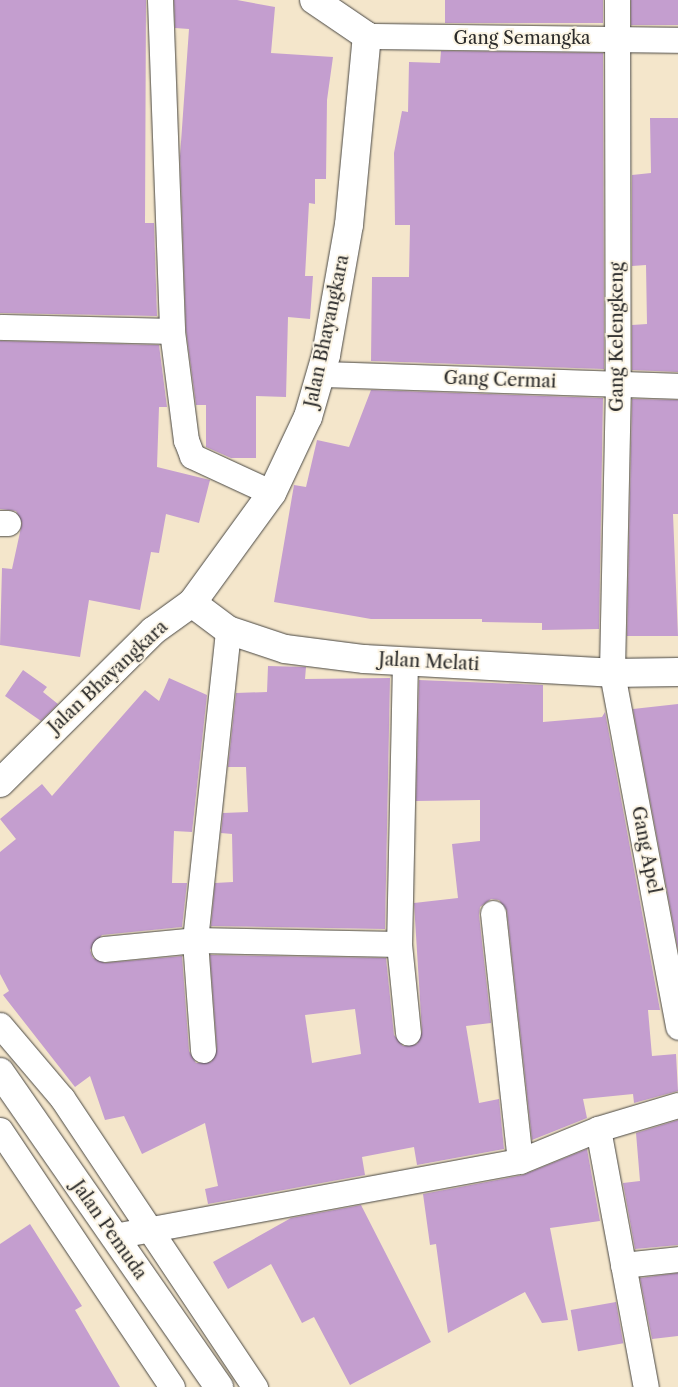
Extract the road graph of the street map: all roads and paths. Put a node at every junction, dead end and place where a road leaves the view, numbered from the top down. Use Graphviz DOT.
graph roads {
  1 [pos="160,0"];
  2 [pos="314,0"];
  3 [pos="617,0"];
  4 [pos="367,36"];
  5 [pos="616,38"];
  6 [pos="678,40"];
  7 [pos="0,326"];
  8 [pos="172,331"];
  9 [pos="321,374"];
  10 [pos="618,384"];
  11 [pos="678,386"];
  12 [pos="272,493"];
  13 [pos="192,603"];
  14 [pos="228,630"];
  15 [pos="405,661"];
  16 [pos="678,672"];
  17 [pos="612,673"];
  18 [pos="0,783"];
  19 [pos="493,913"];
  20 [pos="195,940"];
  21 [pos="399,944"];
  22 [pos="104,949"];
  23 [pos="0,1025"];
  24 [pos="678,1027"];
  25 [pos="408,1033"];
  26 [pos="203,1050"];
  27 [pos="0,1072"];
  28 [pos="678,1105"];
  29 [pos="598,1129"];
  30 [pos="0,1130"];
  31 [pos="520,1161"];
  32 [pos="149,1228"];
  33 [pos="114,1236"];
  34 [pos="678,1260"];
  35 [pos="623,1265"];
  36 [pos="172,1387"];
  37 [pos="220,1387"];
  38 [pos="255,1387"];
  39 [pos="646,1387"];
  1 -- 8 [label="street"];
  2 -- 4 [label="street"];
  3 -- 5 [label="street, Gang Kelengkeng"];
  4 -- 5 [label="street, Gang Semangka"];
  4 -- 9 [label="street, Jalan Bhayangkara"];
  5 -- 6 [label="street, Gang Semangka"];
  5 -- 10 [label="street, Gang Kelengkeng"];
  7 -- 8 [label="street"];
  8 -- 12 [label="street"];
  9 -- 10 [label="street, Gang Cermai"];
  9 -- 12 [label="street, Jalan Bhayangkara"];
  10 -- 11 [label="street, Gang Cermai"];
  10 -- 17 [label="street, Gang Kelengkeng"];
  12 -- 13 [label="street, Jalan Bhayangkara"];
  13 -- 14 [label="street, Jalan Melati"];
  13 -- 18 [label="street, Jalan Bhayangkara"];
  14 -- 15 [label="street, Jalan Melati"];
  14 -- 20 [label="street"];
  15 -- 17 [label="street, Jalan Melati"];
  15 -- 21 [label="street"];
  16 -- 17 [label="street, Jalan Melati"];
  17 -- 24 [label="street, Gang Apel"];
  19 -- 31 [label="street"];
  20 -- 21 [label="street"];
  20 -- 22 [label="street"];
  20 -- 26 [label="street"];
  21 -- 25 [label="street"];
  23 -- 32 [label="street"];
  27 -- 33 [label="street, Jalan Pemuda"];
  28 -- 29 [label="street"];
  29 -- 31 [label="street"];
  29 -- 35 [label="street"];
  30 -- 36 [label="street"];
  31 -- 32 [label="street"];
  32 -- 33 [label="street"];
  32 -- 38 [label="street"];
  33 -- 37 [label="street, Jalan Pemuda"];
  34 -- 35 [label="street"];
  35 -- 39 [label="street"];
}
